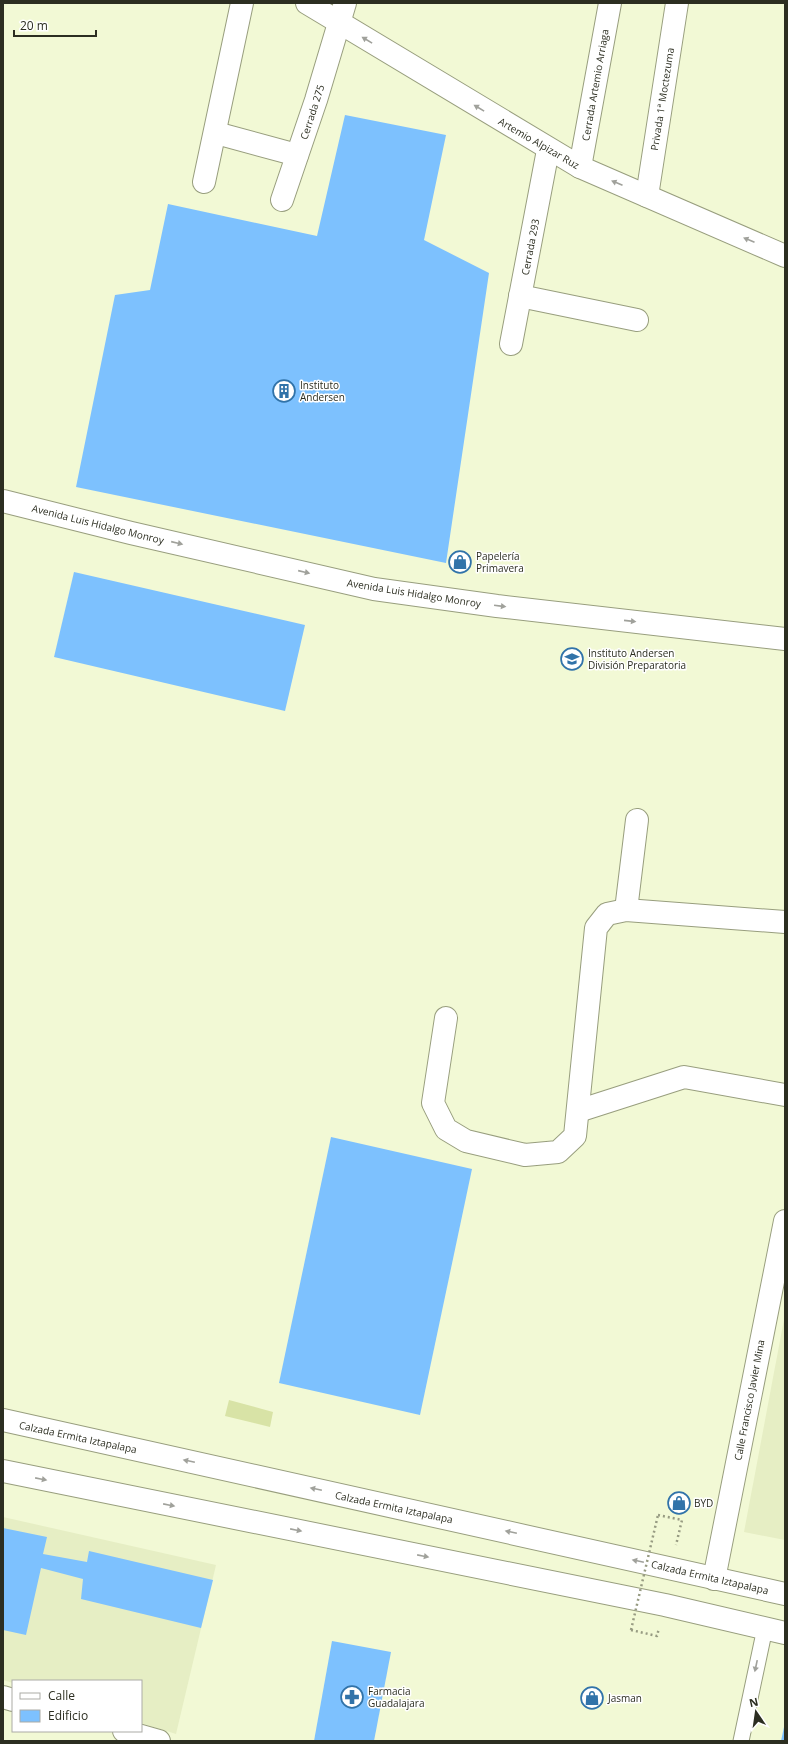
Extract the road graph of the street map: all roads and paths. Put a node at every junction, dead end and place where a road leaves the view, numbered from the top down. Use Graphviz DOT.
graph roads {
  1 [pos="242,3"];
  2 [pos="307,3"];
  3 [pos="610,3"];
  4 [pos="677,3"];
  5 [pos="342,13"];
  6 [pos="216,133"];
  7 [pos="548,150"];
  8 [pos="297,155"];
  9 [pos="580,167"];
  10 [pos="204,182"];
  11 [pos="647,196"];
  12 [pos="282,200"];
  13 [pos="785,256"];
  14 [pos="520,296"];
  15 [pos="637,320"];
  16 [pos="511,344"];
  17 [pos="3,501"];
  18 [pos="785,639"];
  19 [pos="637,820"];
  20 [pos="626,910"];
  21 [pos="785,922"];
  22 [pos="446,1018"];
  23 [pos="785,1095"];
  24 [pos="578,1111"];
  25 [pos="785,1221"];
  26 [pos="3,1420"];
  27 [pos="3,1471"];
  28 [pos="682,1520"];
  29 [pos="714,1579"];
  30 [pos="785,1594"];
  31 [pos="775,1630"];
  32 [pos="657,1636"];
  33 [pos="128,1732"];
  34 [pos="159,1741"];
  35 [pos="741,1741"];
  1 -- 6 [label="street"];
  2 -- 5 [label="street, Artemio Alpizar Ruz"];
  3 -- 9 [label="street, Cerrada Artemio Arriaga"];
  4 -- 11 [label="street, Privada 1ª Moctezuma"];
  7 -- 5 [label="street, Artemio Alpizar Ruz, one-way"];
  5 -- 8 [label="street, Cerrada 275"];
  6 -- 8 [label="street"];
  6 -- 10 [label="street"];
  7 -- 9 [label="street, Artemio Alpizar Ruz"];
  7 -- 14 [label="street, Cerrada 293"];
  8 -- 12 [label="street, Cerrada 275"];
  11 -- 9 [label="street, Artemio Alpizar Ruz, one-way"];
  13 -- 11 [label="street, Artemio Alpizar Ruz, one-way"];
  14 -- 15 [label="street"];
  14 -- 16 [label="street, Cerrada 293"];
  17 -- 18 [label="street, Avenida Luis Hidalgo Monroy, one-way"];
  19 -- 20 [label="street"];
  20 -- 21 [label="street"];
  20 -- 24 [label="street"];
  22 -- 24 [label="street"];
  23 -- 24 [label="street"];
  25 -- 29 [label="street, Calle Francisco Javier Mina"];
  29 -- 26 [label="street, Calzada Ermita Iztapalapa, one-way"];
  27 -- 31 [label="street, one-way"];
  28 -- 32 [label="path, bridge"];
  29 -- 30 [label="street, Calzada Ermita Iztapalapa"];
  31 -- 35 [label="lane, one-way"];
  33 -- 34 [label="street"];
}
